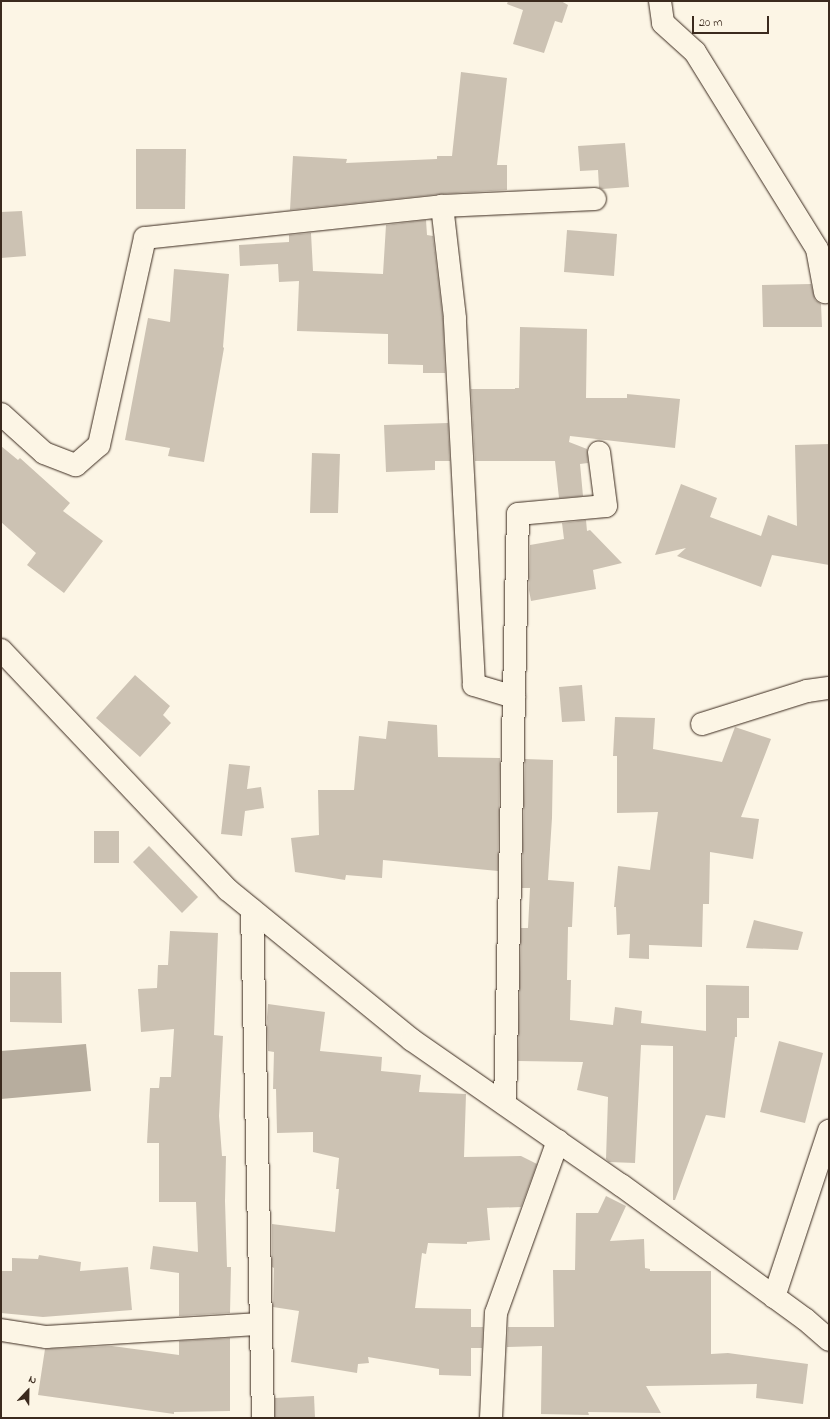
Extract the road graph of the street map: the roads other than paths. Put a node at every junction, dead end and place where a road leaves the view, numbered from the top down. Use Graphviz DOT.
graph roads {
  1 [pos="660,1"];
  2 [pos="594,199"];
  3 [pos="442,206"];
  4 [pos="825,292"];
  5 [pos="1,414"];
  6 [pos="599,452"];
  7 [pos="1,650"];
  8 [pos="829,688"];
  9 [pos="514,697"];
  10 [pos="702,724"];
  11 [pos="252,910"];
  12 [pos="505,1104"];
  13 [pos="829,1131"];
  14 [pos="558,1141"];
  15 [pos="774,1297"];
  16 [pos="261,1324"];
  17 [pos="1,1330"];
  18 [pos="829,1340"];
  19 [pos="263,1418"];
  20 [pos="491,1418"];
  1 -- 4 [label="street"];
  2 -- 3 [label="street"];
  3 -- 5 [label="street"];
  3 -- 9 [label="street"];
  6 -- 9 [label="street"];
  7 -- 11 [label="street"];
  8 -- 10 [label="street"];
  9 -- 12 [label="street"];
  11 -- 12 [label="street"];
  11 -- 16 [label="street"];
  12 -- 14 [label="street"];
  13 -- 15 [label="street"];
  14 -- 15 [label="street"];
  14 -- 20 [label="street"];
  15 -- 18 [label="street"];
  16 -- 17 [label="street"];
  16 -- 19 [label="street"];
}
